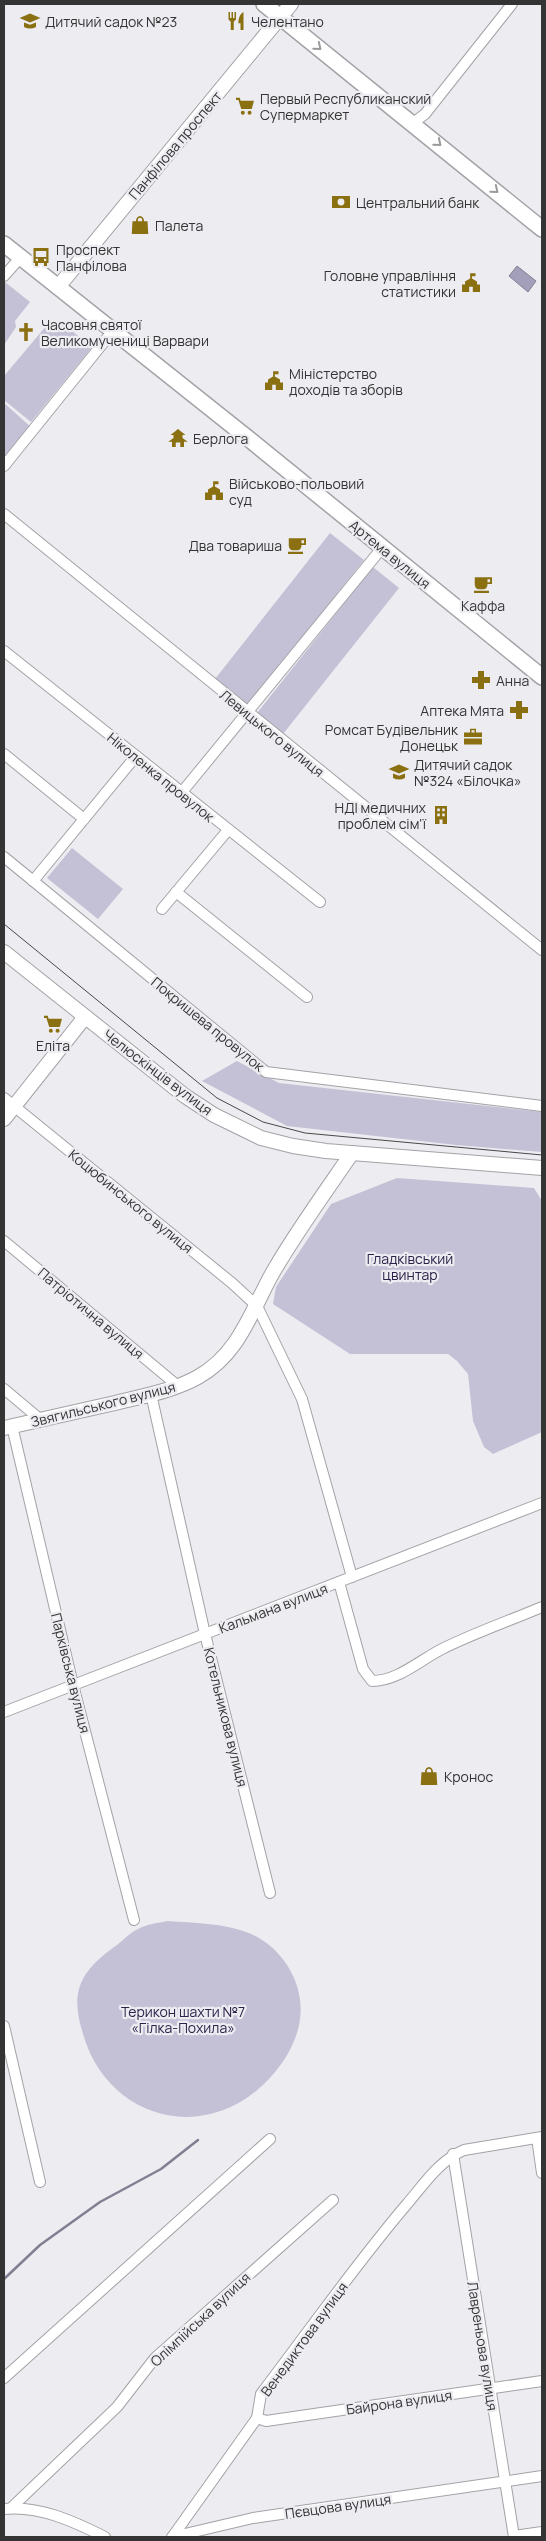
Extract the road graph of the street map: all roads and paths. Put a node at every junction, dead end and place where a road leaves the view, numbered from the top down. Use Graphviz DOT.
graph roads {
  1 [pos="264,4"];
  2 [pos="292,4"];
  3 [pos="512,4"];
  4 [pos="280,17"];
  5 [pos="412,123"];
  6 [pos="542,229"];
  7 [pos="4,244"];
  8 [pos="20,258"];
  9 [pos="4,276"];
  10 [pos="58,287"];
  11 [pos="112,332"];
  12 [pos="4,466"];
  13 [pos="4,514"];
  14 [pos="382,548"];
  15 [pos="4,651"];
  16 [pos="542,677"];
  17 [pos="248,713"];
  18 [pos="4,754"];
  19 [pos="136,756"];
  20 [pos="182,792"];
  21 [pos="84,819"];
  22 [pos="228,830"];
  23 [pos="4,857"];
  24 [pos="33,881"];
  25 [pos="176,892"];
  26 [pos="320,902"];
  27 [pos="162,909"];
  28 [pos="542,950"];
  29 [pos="4,952"];
  30 [pos="307,997"];
  31 [pos="86,1017"];
  32 [pos="9,1102"];
  33 [pos="542,1106"];
  34 [pos="4,1118"];
  35 [pos="352,1153"];
  36 [pos="542,1168"];
  37 [pos="4,1241"];
  38 [pos="257,1306"];
  39 [pos="178,1386"];
  40 [pos="4,1389"];
  41 [pos="151,1394"];
  42 [pos="41,1420"];
  43 [pos="8,1428"];
  44 [pos="542,1503"];
  45 [pos="352,1577"];
  46 [pos="339,1582"];
  47 [pos="542,1607"];
  48 [pos="205,1634"];
  49 [pos="73,1685"];
  50 [pos="4,1712"];
  51 [pos="270,1893"];
  52 [pos="134,1920"];
  53 [pos="4,2026"];
  54 [pos="540,2138"];
  55 [pos="270,2139"];
  56 [pos="453,2154"];
  57 [pos="542,2173"];
  58 [pos="40,2182"];
  59 [pos="333,2200"];
  60 [pos="4,2378"];
  61 [pos="542,2381"];
  62 [pos="489,2389"];
  63 [pos="256,2418"];
  64 [pos="542,2476"];
  65 [pos="505,2482"];
  66 [pos="7,2508"];
  67 [pos="542,2532"];
  68 [pos="105,2537"];
  69 [pos="173,2537"];
  70 [pos="514,2537"];
  1 -- 4 [label="main road"];
  2 -- 4 [label="main road, Панфілова проспект"];
  3 -- 5 [label="street"];
  4 -- 5 [label="main road, one-way"];
  4 -- 10 [label="main road, Панфілова проспект"];
  5 -- 6 [label="main road, one-way"];
  7 -- 8 [label="main road, Артема вулиця"];
  8 -- 9 [label="street"];
  8 -- 10 [label="main road, Артема вулиця"];
  10 -- 11 [label="main road, Артема вулиця"];
  11 -- 12 [label="street"];
  11 -- 14 [label="main road, Артема вулиця"];
  13 -- 17 [label="street, Левицького вулиця"];
  14 -- 16 [label="main road, Артема вулиця"];
  14 -- 17 [label="street"];
  15 -- 19 [label="street, Ніколенка провулок"];
  17 -- 20 [label="street"];
  17 -- 28 [label="street, Левицького вулиця"];
  18 -- 21 [label="street"];
  19 -- 20 [label="street, Ніколенка провулок"];
  19 -- 21 [label="street"];
  20 -- 22 [label="street, Ніколенка провулок"];
  21 -- 24 [label="street"];
  22 -- 25 [label="street"];
  22 -- 26 [label="street, Ніколенка провулок"];
  23 -- 24 [label="street, Покришева провулок"];
  24 -- 33 [label="street, Покришева провулок"];
  25 -- 27 [label="street"];
  25 -- 30 [label="street"];
  29 -- 31 [label="main road, Челюскінців вулиця"];
  31 -- 32 [label="main road"];
  31 -- 35 [label="main road, Челюскінців вулиця"];
  32 -- 34 [label="main road"];
  32 -- 38 [label="street, Коцюбинського вулиця"];
  35 -- 36 [label="main road, Челюскінців вулиця"];
  35 -- 38 [label="main road, Звягильського вулиця"];
  37 -- 39 [label="street, Патріотична вулиця"];
  38 -- 39 [label="main road, Звягильського вулиця"];
  38 -- 45 [label="street"];
  39 -- 41 [label="main road, Звягильського вулиця"];
  40 -- 42 [label="street"];
  41 -- 42 [label="main road, Звягильського вулиця"];
  41 -- 48 [label="street, Котельникова вулиця"];
  42 -- 43 [label="main road, Звягильського вулиця"];
  43 -- 49 [label="street, Парківська вулиця"];
  44 -- 45 [label="street, Кальмана вулиця"];
  45 -- 46 [label="street, Кальмана вулиця"];
  46 -- 47 [label="street"];
  46 -- 48 [label="street, Кальмана вулиця"];
  48 -- 49 [label="street, Кальмана вулиця"];
  48 -- 51 [label="street, Котельникова вулиця"];
  49 -- 50 [label="street, Кальмана вулиця"];
  49 -- 52 [label="street, Парківська вулиця"];
  53 -- 58 [label="street"];
  54 -- 56 [label="street"];
  54 -- 57 [label="street"];
  55 -- 60 [label="street"];
  56 -- 62 [label="street, Лавреньова вулиця"];
  56 -- 63 [label="street, Венедиктова вулиця"];
  59 -- 66 [label="street, Олімпійська вулиця"];
  61 -- 62 [label="street, Байрона вулиця"];
  62 -- 63 [label="street, Байрона вулиця"];
  62 -- 65 [label="street, Лавреньова вулиця"];
  63 -- 69 [label="street, Венедиктова вулиця"];
  64 -- 65 [label="street, Пєвцова вулиця"];
  65 -- 69 [label="street, Пєвцова вулиця"];
  65 -- 70 [label="street, Лавреньова вулиця"];
  66 -- 68 [label="street"];
  67 -- 70 [label="street"];
}
